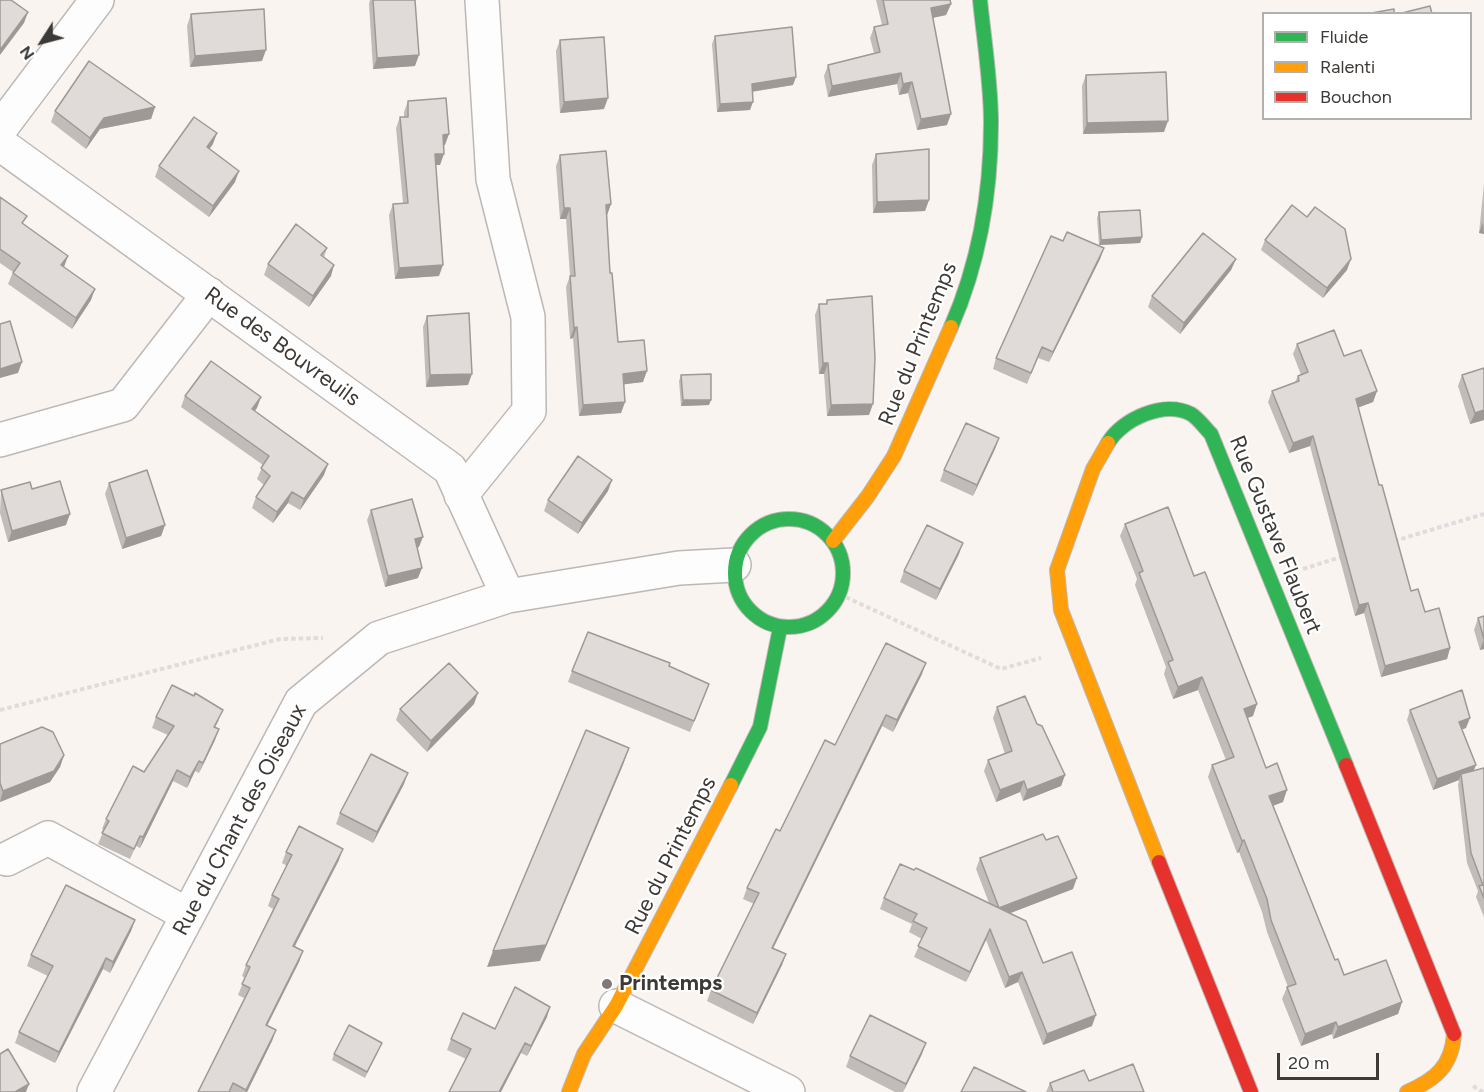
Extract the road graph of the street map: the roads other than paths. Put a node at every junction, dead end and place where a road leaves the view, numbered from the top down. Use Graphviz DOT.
graph roads {
  1 [pos="97,0"];
  2 [pos="482,0"];
  3 [pos="980,0"];
  4 [pos="0,129"];
  5 [pos="0,144"];
  6 [pos="209,294"];
  7 [pos="0,440"];
  8 [pos="461,495"];
  9 [pos="833,541"];
  10 [pos="734,565"];
  11 [pos="508,596"];
  12 [pos="780,628"];
  13 [pos="7,859"];
  14 [pos="188,915"];
  15 [pos="616,1006"];
  16 [pos="94,1092"];
  17 [pos="569,1092"];
  18 [pos="788,1092"];
  19 [pos="1251,1092"];
  20 [pos="1407,1092"];
  1 -- 4 [label="street"];
  2 -- 8 [label="street"];
  3 -- 9 [label="street, Rue du Printemps"];
  5 -- 6 [label="street, Rue des Bouvreuils"];
  6 -- 7 [label="street"];
  6 -- 8 [label="street, Rue des Bouvreuils"];
  8 -- 11 [label="street, Rue des Bouvreuils"];
  9 -- 10 [label="street"];
  9 -- 12 [label="street"];
  10 -- 11 [label="street, Rue du Chant des Oiseaux"];
  10 -- 12 [label="street"];
  11 -- 14 [label="street, Rue du Chant des Oiseaux"];
  12 -- 15 [label="street, Rue du Printemps"];
  13 -- 14 [label="street"];
  14 -- 16 [label="street, Rue du Chant des Oiseaux"];
  15 -- 17 [label="street, Rue du Printemps"];
  15 -- 18 [label="street"];
  19 -- 20 [label="street, Rue Gustave Flaubert"];
}
